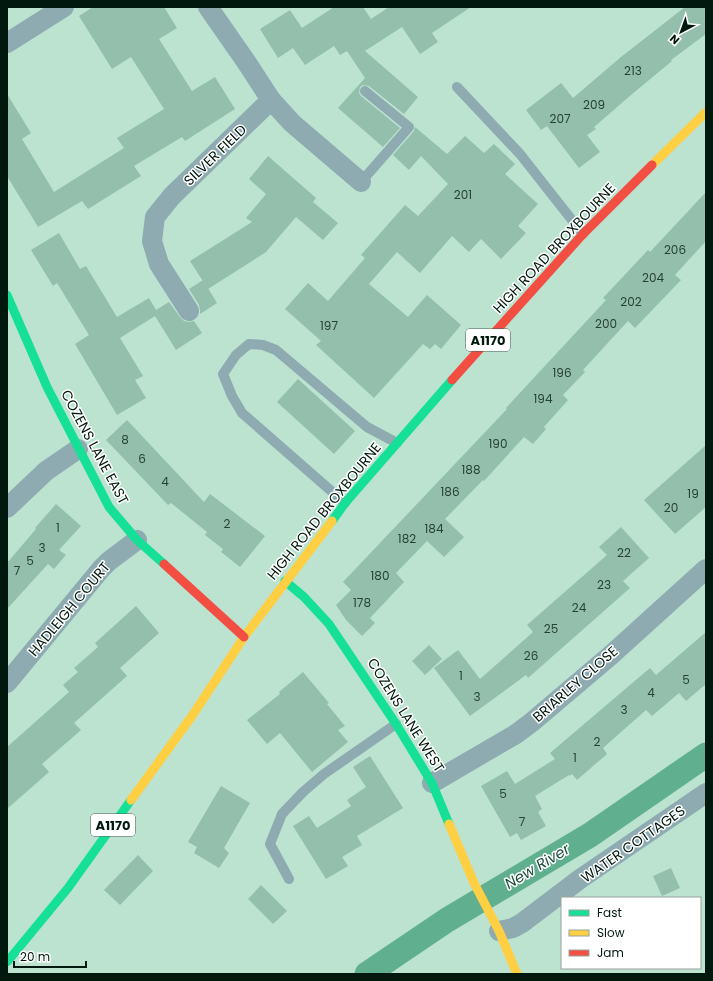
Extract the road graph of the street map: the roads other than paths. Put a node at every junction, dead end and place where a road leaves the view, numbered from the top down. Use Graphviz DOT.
graph roads {
  1 [pos="64,7"];
  2 [pos="208,7"];
  3 [pos="7,43"];
  4 [pos="457,87"];
  5 [pos="365,91"];
  6 [pos="271,100"];
  7 [pos="706,112"];
  8 [pos="361,182"];
  9 [pos="583,234"];
  10 [pos="7,295"];
  11 [pos="189,311"];
  12 [pos="397,443"];
  13 [pos="78,449"];
  14 [pos="345,503"];
  15 [pos="7,508"];
  16 [pos="137,540"];
  17 [pos="706,569"];
  18 [pos="285,581"];
  19 [pos="244,637"];
  20 [pos="7,683"];
  21 [pos="396,724"];
  22 [pos="432,783"];
  23 [pos="706,793"];
  24 [pos="289,879"];
  25 [pos="494,923"];
  26 [pos="7,962"];
  27 [pos="517,974"];
  1 -- 3 [label="street"];
  2 -- 6 [label="street"];
  4 -- 9 [label="lane"];
  5 -- 8 [label="lane"];
  6 -- 8 [label="street"];
  6 -- 11 [label="street, SILVER FIELD"];
  7 -- 9 [label="main road, HIGH ROAD BROXBOURNE / A1170"];
  9 -- 12 [label="main road, HIGH ROAD BROXBOURNE / A1170"];
  10 -- 13 [label="main road, COZENS LANE EAST"];
  12 -- 14 [label="main road, HIGH ROAD BROXBOURNE / A1170"];
  12 -- 14 [label="lane"];
  13 -- 15 [label="street"];
  13 -- 16 [label="main road, COZENS LANE EAST"];
  14 -- 18 [label="main road, HIGH ROAD BROXBOURNE / A1170"];
  16 -- 19 [label="main road, COZENS LANE EAST"];
  16 -- 20 [label="street, HADLEIGH COURT"];
  17 -- 22 [label="street, BRIARLEY CLOSE"];
  18 -- 19 [label="main road, HIGH ROAD BROXBOURNE / A1170"];
  18 -- 21 [label="main road, COZENS LANE WEST"];
  19 -- 26 [label="main road, HIGH ROAD BROXBOURNE / A1170"];
  21 -- 22 [label="main road, COZENS LANE WEST"];
  21 -- 24 [label="lane"];
  22 -- 25 [label="main road, COZENS LANE WEST"];
  23 -- 25 [label="street, WATER COTTAGES"];
  25 -- 27 [label="main road"];
}
